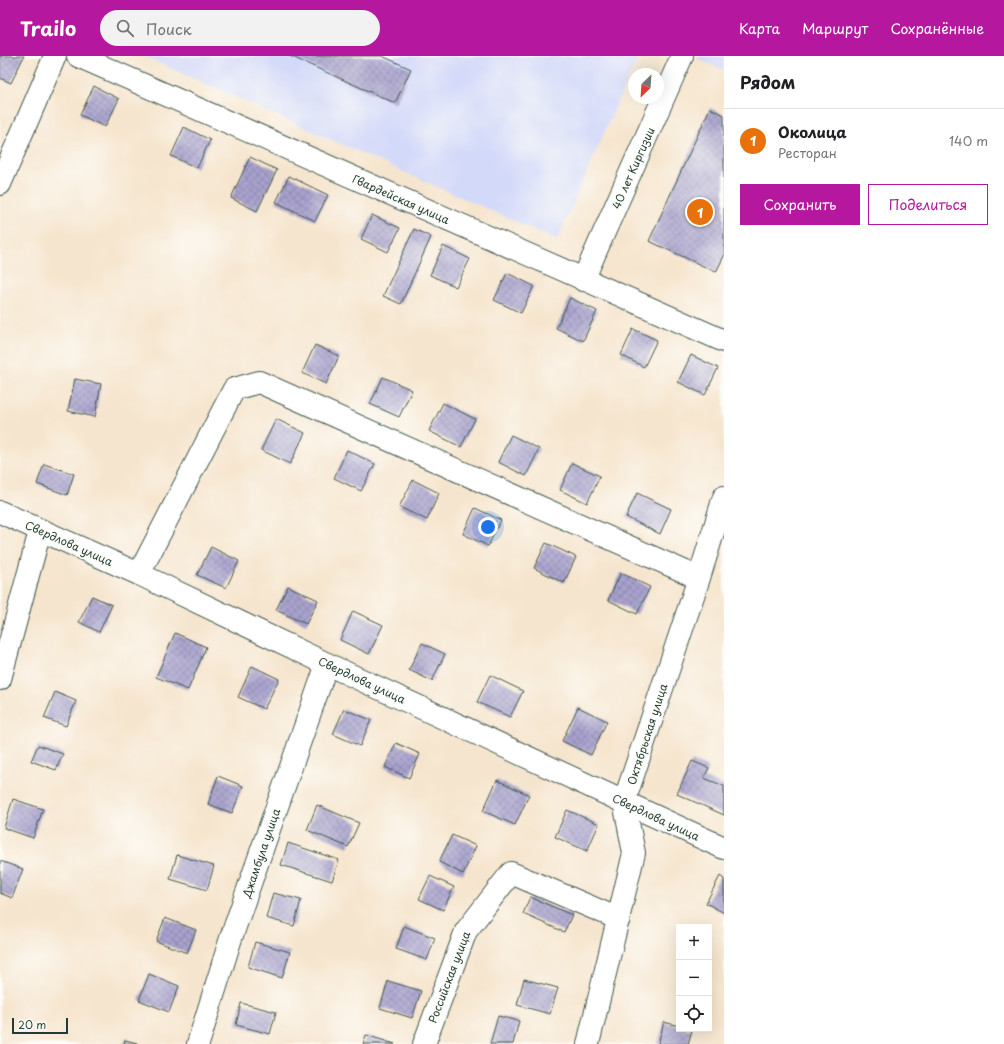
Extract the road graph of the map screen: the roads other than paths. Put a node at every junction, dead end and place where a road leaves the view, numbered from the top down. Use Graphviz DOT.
graph roads {
  1 [pos="55,56"];
  2 [pos="78,56"];
  3 [pos="682,56"];
  4 [pos="0,184"];
  5 [pos="583,280"];
  6 [pos="724,342"];
  7 [pos="724,497"];
  8 [pos="0,512"];
  9 [pos="40,531"];
  10 [pos="139,574"];
  11 [pos="699,578"];
  12 [pos="327,664"];
  13 [pos="0,679"];
  14 [pos="624,802"];
  15 [pos="724,848"];
  16 [pos="619,920"];
  17 [pos="198,1044"];
  18 [pos="424,1044"];
  19 [pos="588,1044"];
  1 -- 4 [label="street"];
  2 -- 5 [label="street, Гвардейская улица"];
  3 -- 5 [label="street, 40 лет Киргизии"];
  5 -- 6 [label="street, Гвардейская улица"];
  7 -- 11 [label="street, Октябрьская улица"];
  8 -- 9 [label="street, Свердлова улица"];
  9 -- 10 [label="street, Свердлова улица"];
  9 -- 13 [label="street"];
  10 -- 11 [label="street"];
  10 -- 12 [label="street, Свердлова улица"];
  11 -- 14 [label="street, Октябрьская улица"];
  12 -- 14 [label="street, Свердлова улица"];
  12 -- 17 [label="street, Джамбула улица"];
  14 -- 15 [label="street, Свердлова улица"];
  14 -- 16 [label="street, Октябрьская улица"];
  16 -- 18 [label="street, Российская улица"];
  16 -- 19 [label="street, Октябрьская улица"];
}
